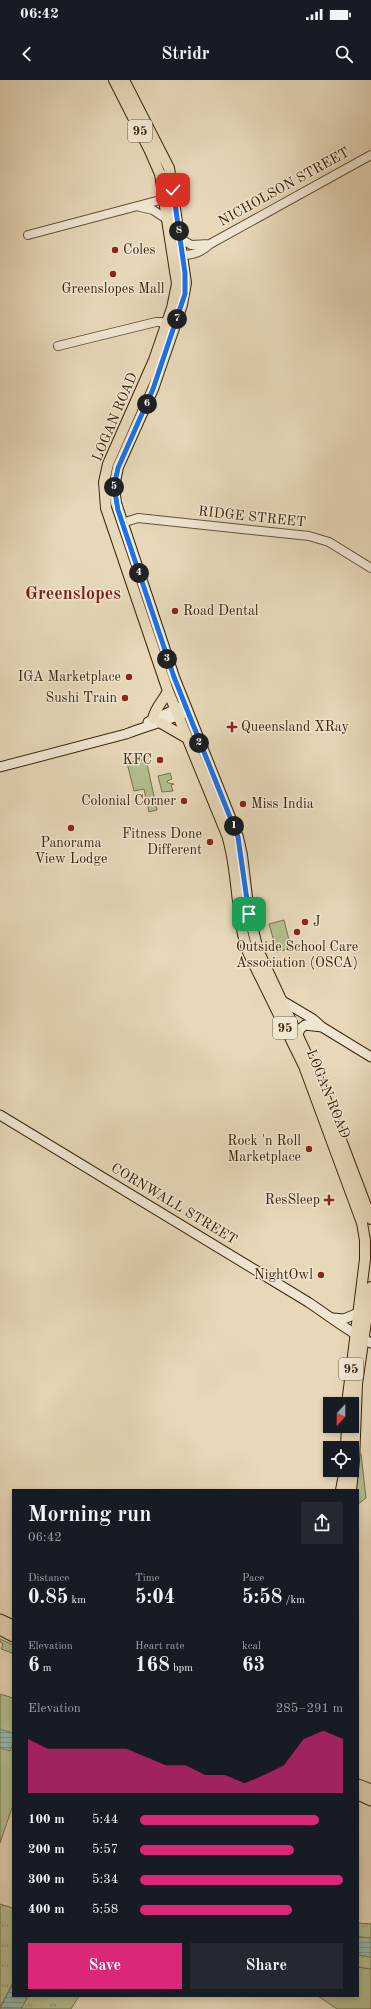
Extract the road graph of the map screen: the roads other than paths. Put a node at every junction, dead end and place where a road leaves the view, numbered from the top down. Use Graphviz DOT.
graph roads {
  1 [pos="114,80"];
  2 [pos="124,80"];
  3 [pos="371,154"];
  4 [pos="169,168"];
  5 [pos="164,199"];
  6 [pos="138,207"];
  7 [pos="168,220"];
  8 [pos="28,235"];
  9 [pos="180,238"];
  10 [pos="210,244"];
  11 [pos="178,255"];
  12 [pos="169,331"];
  13 [pos="58,346"];
  14 [pos="133,422"];
  15 [pos="122,523"];
  16 [pos="113,532"];
  17 [pos="371,568"];
  18 [pos="168,691"];
  19 [pos="181,711"];
  20 [pos="157,721"];
  21 [pos="188,738"];
  22 [pos="0,767"];
  23 [pos="281,1000"];
  24 [pos="322,1027"];
  25 [pos="298,1035"];
  26 [pos="371,1057"];
  27 [pos="0,1115"];
  28 [pos="371,1219"];
  29 [pos="371,1287"];
  30 [pos="358,1313"];
  31 [pos="333,1318"];
  32 [pos="363,1339"];
  33 [pos="371,1355"];
  34 [pos="360,1362"];
  35 [pos="349,1397"];
  36 [pos="344,1477"];
  37 [pos="341,1489"];
  38 [pos="350,1489"];
  39 [pos="0,1620"];
  40 [pos="12,1626"];
  41 [pos="0,1629"];
  42 [pos="12,1635"];
  43 [pos="359,1785"];
  44 [pos="371,1790"];
  45 [pos="359,1794"];
  46 [pos="371,1800"];
  1 -- 5 [label="main road, LOGAN ROAD / 95"];
  2 -- 4 [label="main road, LOGAN ROAD / 95"];
  3 -- 10 [label="street, NICHOLSON STREET"];
  4 -- 5 [label="main road"];
  4 -- 9 [label="main road, LOGAN ROAD / 95"];
  5 -- 6 [label="street"];
  5 -- 7 [label="main road, LOGAN ROAD / 95"];
  6 -- 7 [label="street"];
  6 -- 8 [label="street"];
  7 -- 11 [label="main road, LOGAN ROAD / 95"];
  9 -- 10 [label="street, NICHOLSON STREET"];
  9 -- 11 [label="main road, LOGAN ROAD / 95"];
  10 -- 11 [label="street, NICHOLSON STREET"];
  11 -- 12 [label="main road, LOGAN ROAD / 95"];
  12 -- 13 [label="street"];
  12 -- 14 [label="main road, LOGAN ROAD / 95"];
  14 -- 15 [label="main road, LOGAN ROAD / 95"];
  14 -- 16 [label="main road, LOGAN ROAD / 95"];
  15 -- 16 [label="main road"];
  15 -- 17 [label="street, RIDGE STREET"];
  15 -- 19 [label="main road, LOGAN ROAD / 95"];
  16 -- 18 [label="main road, LOGAN ROAD / 95"];
  18 -- 19 [label="main road, LOGAN ROAD / 95"];
  18 -- 20 [label="main road"];
  19 -- 20 [label="main road"];
  19 -- 21 [label="main road, LOGAN ROAD / 95"];
  19 -- 23 [label="main road, LOGAN ROAD / 95"];
  20 -- 21 [label="main road"];
  20 -- 22 [label="main road"];
  21 -- 30 [label="main road, LOGAN ROAD / 95"];
  23 -- 24 [label="main road"];
  23 -- 25 [label="main road, LOGAN ROAD / 95"];
  24 -- 25 [label="main road"];
  24 -- 26 [label="main road"];
  25 -- 28 [label="main road, LOGAN ROAD / 95"];
  27 -- 31 [label="main road, CORNWALL STREET"];
  29 -- 32 [label="main road, LOGAN ROAD / 95"];
  30 -- 31 [label="main road"];
  30 -- 32 [label="main road, LOGAN ROAD / 95"];
  31 -- 32 [label="main road, CORNWALL STREET"];
  32 -- 34 [label="main road, LOGAN ROAD / 95"];
  32 -- 35 [label="main road, LOGAN ROAD / 95"];
  33 -- 34 [label="main road"];
  34 -- 38 [label="main road, LOGAN ROAD / 95"];
  36 -- 37 [label="main road"];
  39 -- 40 [label="highway"];
  41 -- 42 [label="highway"];
  43 -- 44 [label="highway"];
  45 -- 46 [label="highway"];
}
